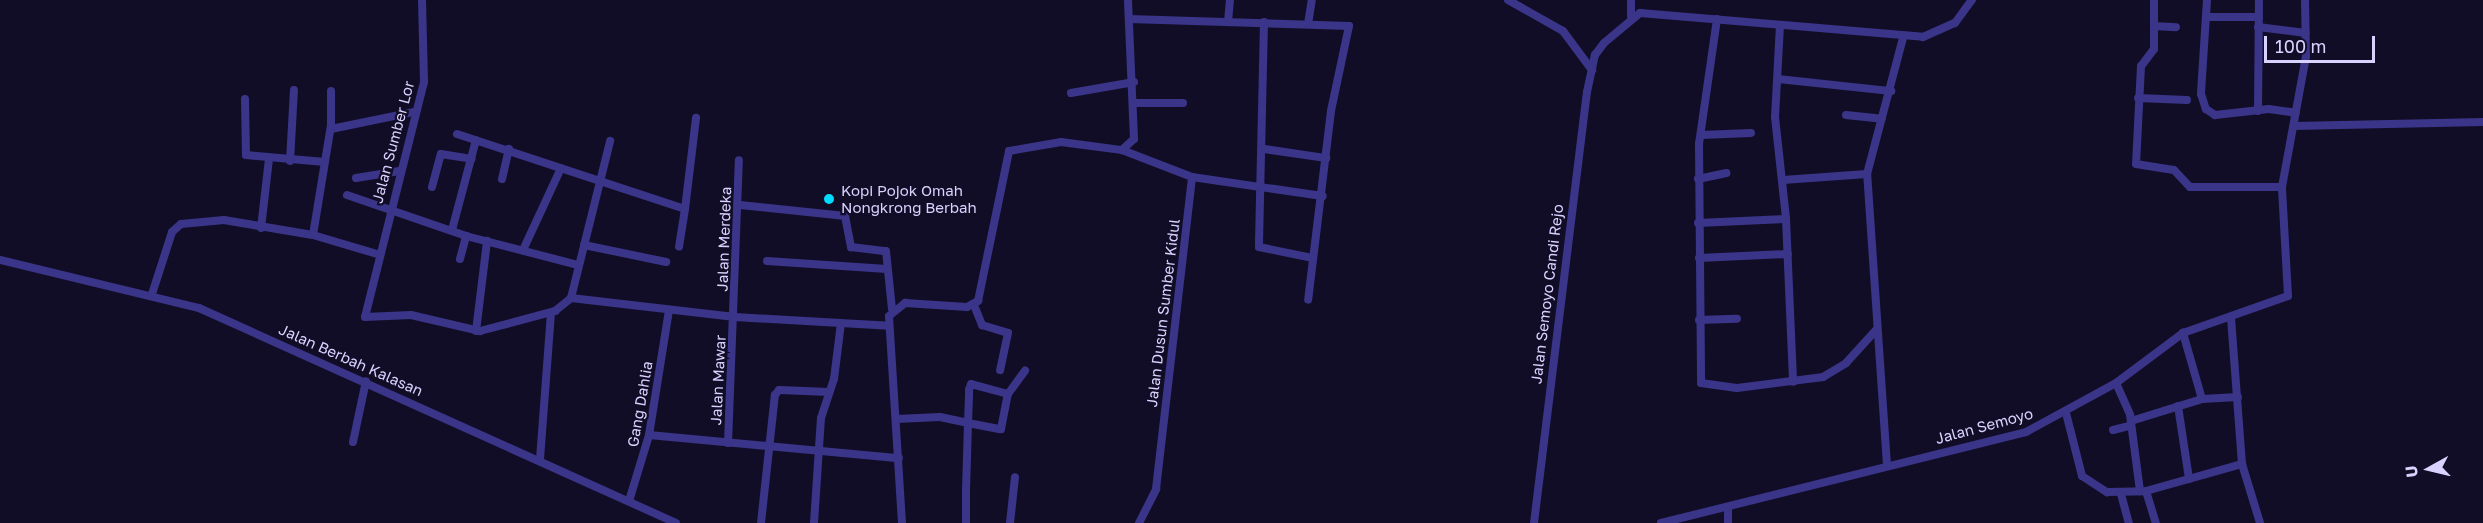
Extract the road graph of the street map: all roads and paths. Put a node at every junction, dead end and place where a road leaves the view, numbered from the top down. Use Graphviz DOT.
graph roads {
  1 [pos="422,0"];
  2 [pos="1128,0"];
  3 [pos="1230,0"];
  4 [pos="1312,0"];
  5 [pos="1508,0"];
  6 [pos="1631,0"];
  7 [pos="1972,0"];
  8 [pos="2154,0"];
  9 [pos="2207,0"];
  10 [pos="2259,0"];
  11 [pos="2305,0"];
  12 [pos="1631,16"];
  13 [pos="2207,17"];
  14 [pos="2259,17"];
  15 [pos="1129,19"];
  16 [pos="1717,19"];
  17 [pos="1228,22"];
  18 [pos="1264,22"];
  19 [pos="1308,24"];
  20 [pos="1780,25"];
  21 [pos="2154,26"];
  22 [pos="2176,27"];
  23 [pos="2258,27"];
  24 [pos="2306,33"];
  25 [pos="1903,38"];
  26 [pos="1592,70"];
  27 [pos="1778,79"];
  28 [pos="1134,82"];
  29 [pos="294,90"];
  30 [pos="331,91"];
  31 [pos="1891,91"];
  32 [pos="1071,93"];
  33 [pos="2138,98"];
  34 [pos="245,99"];
  35 [pos="2187,100"];
  36 [pos="1183,103"];
  37 [pos="1135,104"];
  38 [pos="2258,111"];
  39 [pos="414,112"];
  40 [pos="2296,113"];
  41 [pos="1846,115"];
  42 [pos="696,118"];
  43 [pos="1882,119"];
  44 [pos="2483,122"];
  45 [pos="2294,126"];
  46 [pos="331,129"];
  47 [pos="1751,133"];
  48 [pos="457,134"];
  49 [pos="1701,135"];
  50 [pos="476,140"];
  51 [pos="610,141"];
  52 [pos="509,149"];
  53 [pos="1264,149"];
  54 [pos="1122,150"];
  55 [pos="1326,158"];
  56 [pos="269,159"];
  57 [pos="472,159"];
  58 [pos="739,160"];
  59 [pos="290,161"];
  60 [pos="325,162"];
  61 [pos="561,168"];
  62 [pos="399,171"];
  63 [pos="1726,173"];
  64 [pos="1867,174"];
  65 [pos="1192,177"];
  66 [pos="356,178"];
  67 [pos="502,179"];
  68 [pos="1698,179"];
  69 [pos="601,180"];
  70 [pos="1783,180"];
  71 [pos="432,187"];
  72 [pos="2282,187"];
  73 [pos="1263,189"];
  74 [pos="347,195"];
  75 [pos="1323,196"];
  76 [pos="740,205"];
  77 [pos="389,209"];
  78 [pos="685,209"];
  79 [pos="1786,219"];
  80 [pos="1698,223"];
  81 [pos="261,228"];
  82 [pos="452,230"];
  83 [pos="313,235"];
  84 [pos="466,236"];
  85 [pos="487,241"];
  86 [pos="584,245"];
  87 [pos="679,247"];
  88 [pos="523,250"];
  89 [pos="377,254"];
  90 [pos="1788,254"];
  91 [pos="1312,258"];
  92 [pos="1699,258"];
  93 [pos="460,259"];
  94 [pos="0,260"];
  95 [pos="767,261"];
  96 [pos="666,262"];
  97 [pos="578,265"];
  98 [pos="887,269"];
  99 [pos="152,294"];
  100 [pos="571,298"];
  101 [pos="1308,300"];
  102 [pos="974,305"];
  103 [pos="892,309"];
  104 [pos="669,310"];
  105 [pos="551,314"];
  106 [pos="735,317"];
  107 [pos="1737,319"];
  108 [pos="2231,319"];
  109 [pos="1699,320"];
  110 [pos="841,323"];
  111 [pos="889,326"];
  112 [pos="476,330"];
  113 [pos="1876,330"];
  114 [pos="2183,333"];
  115 [pos="1000,370"];
  116 [pos="1025,371"];
  117 [pos="366,381"];
  118 [pos="1793,382"];
  119 [pos="2116,383"];
  120 [pos="829,392"];
  121 [pos="1008,394"];
  122 [pos="2238,397"];
  123 [pos="2202,399"];
  124 [pos="2178,406"];
  125 [pos="2066,413"];
  126 [pos="896,419"];
  127 [pos="968,423"];
  128 [pos="2130,423"];
  129 [pos="2114,430"];
  130 [pos="649,435"];
  131 [pos="353,442"];
  132 [pos="728,443"];
  133 [pos="770,447"];
  134 [pos="818,452"];
  135 [pos="899,458"];
  136 [pos="540,459"];
  137 [pos="1887,465"];
  138 [pos="2243,467"];
  139 [pos="1015,477"];
  140 [pos="2189,479"];
  141 [pos="2143,491"];
  142 [pos="2121,494"];
  143 [pos="629,501"];
  144 [pos="1728,507"];
  145 [pos="676,523"];
  146 [pos="761,523"];
  147 [pos="814,523"];
  148 [pos="902,523"];
  149 [pos="966,523"];
  150 [pos="1010,523"];
  151 [pos="1138,523"];
  152 [pos="1534,523"];
  153 [pos="1661,523"];
  154 [pos="1728,523"];
  155 [pos="2128,523"];
  156 [pos="2156,523"];
  157 [pos="2260,523"];
  1 -- 39 [label="street, Jalan Sumber Lor"];
  2 -- 15 [label="street"];
  3 -- 17 [label="street"];
  4 -- 19 [label="street"];
  5 -- 26 [label="street"];
  6 -- 12 [label="street"];
  7 -- 25 [label="street"];
  8 -- 21 [label="street"];
  9 -- 13 [label="street"];
  10 -- 14 [label="street"];
  11 -- 24 [label="street"];
  12 -- 16 [label="street"];
  12 -- 26 [label="street, Jalan Semoyo Candi Rejo"];
  13 -- 14 [label="street"];
  13 -- 38 [label="street"];
  14 -- 23 [label="street"];
  15 -- 17 [label="street"];
  15 -- 28 [label="street"];
  16 -- 20 [label="street"];
  16 -- 49 [label="street"];
  17 -- 18 [label="street"];
  18 -- 19 [label="street"];
  18 -- 53 [label="street"];
  19 -- 55 [label="street"];
  20 -- 25 [label="street"];
  20 -- 27 [label="street"];
  21 -- 22 [label="street"];
  21 -- 33 [label="street"];
  23 -- 24 [label="street"];
  23 -- 38 [label="street"];
  24 -- 40 [label="street"];
  25 -- 31 [label="street"];
  26 -- 152 [label="street, Jalan Semoyo Candi Rejo"];
  27 -- 31 [label="street"];
  27 -- 70 [label="street"];
  28 -- 32 [label="street"];
  28 -- 37 [label="street"];
  29 -- 59 [label="street"];
  30 -- 46 [label="street"];
  31 -- 43 [label="street"];
  33 -- 35 [label="street"];
  33 -- 72 [label="street"];
  34 -- 56 [label="street"];
  36 -- 37 [label="street"];
  37 -- 54 [label="street"];
  38 -- 40 [label="street"];
  39 -- 46 [label="street"];
  39 -- 62 [label="street, Jalan Sumber Lor"];
  40 -- 45 [label="street"];
  41 -- 43 [label="street"];
  42 -- 78 [label="street"];
  43 -- 64 [label="street"];
  44 -- 45 [label="street"];
  45 -- 72 [label="street"];
  46 -- 60 [label="street"];
  47 -- 49 [label="street"];
  48 -- 50 [label="street"];
  49 -- 68 [label="street"];
  50 -- 52 [label="street"];
  50 -- 57 [label="street"];
  51 -- 69 [label="street"];
  52 -- 61 [label="street"];
  52 -- 67 [label="street"];
  53 -- 55 [label="street"];
  53 -- 73 [label="street"];
  54 -- 65 [label="street"];
  54 -- 102 [label="street"];
  55 -- 75 [label="street"];
  56 -- 59 [label="street"];
  56 -- 81 [label="street"];
  57 -- 71 [label="street"];
  57 -- 82 [label="street"];
  58 -- 76 [label="street, Jalan Merdeka"];
  59 -- 60 [label="street"];
  60 -- 83 [label="street"];
  61 -- 69 [label="street"];
  61 -- 88 [label="street"];
  62 -- 66 [label="street"];
  62 -- 77 [label="street, Jalan Sumber Lor"];
  63 -- 68 [label="street"];
  64 -- 70 [label="street"];
  64 -- 113 [label="street"];
  65 -- 73 [label="street"];
  65 -- 151 [label="street, Jalan Dusun Sumber Kidul"];
  68 -- 80 [label="street"];
  69 -- 78 [label="street"];
  69 -- 86 [label="street"];
  70 -- 79 [label="street"];
  72 -- 108 [label="street, Jalan Semoyo"];
  73 -- 75 [label="street"];
  73 -- 91 [label="street"];
  74 -- 77 [label="street"];
  75 -- 91 [label="street"];
  76 -- 98 [label="street"];
  76 -- 106 [label="street, Jalan Merdeka"];
  77 -- 82 [label="street"];
  77 -- 89 [label="street, Jalan Sumber Lor"];
  78 -- 87 [label="street"];
  79 -- 80 [label="street"];
  79 -- 90 [label="street"];
  80 -- 92 [label="street"];
  81 -- 83 [label="street"];
  81 -- 99 [label="street"];
  82 -- 84 [label="street"];
  83 -- 89 [label="street"];
  84 -- 85 [label="street"];
  84 -- 93 [label="street"];
  85 -- 88 [label="street"];
  85 -- 112 [label="street"];
  86 -- 96 [label="street"];
  86 -- 97 [label="street"];
  88 -- 97 [label="street"];
  89 -- 112 [label="street, Jalan Sumber Lor"];
  90 -- 92 [label="street"];
  90 -- 118 [label="street"];
  91 -- 101 [label="street"];
  92 -- 109 [label="street"];
  94 -- 99 [label="street, Jalan Berbah Kalasan"];
  95 -- 98 [label="street"];
  97 -- 100 [label="street"];
  98 -- 103 [label="street"];
  99 -- 117 [label="street, Jalan Berbah Kalasan"];
  100 -- 104 [label="street"];
  100 -- 105 [label="street"];
  102 -- 103 [label="street"];
  102 -- 115 [label="street"];
  103 -- 111 [label="street"];
  104 -- 106 [label="street"];
  104 -- 130 [label="street, Gang Dahlia"];
  105 -- 112 [label="street"];
  105 -- 136 [label="street"];
  106 -- 110 [label="street"];
  106 -- 132 [label="street, Jalan Mawar"];
  107 -- 109 [label="street"];
  108 -- 114 [label="street, Jalan Semoyo"];
  108 -- 122 [label="street"];
  109 -- 118 [label="street"];
  110 -- 111 [label="street"];
  110 -- 120 [label="street"];
  111 -- 126 [label="street"];
  113 -- 118 [label="street"];
  113 -- 137 [label="street"];
  114 -- 119 [label="street, Jalan Semoyo"];
  114 -- 123 [label="street"];
  116 -- 121 [label="street"];
  117 -- 131 [label="street"];
  117 -- 136 [label="street, Jalan Berbah Kalasan"];
  119 -- 125 [label="street, Jalan Semoyo"];
  119 -- 128 [label="street"];
  120 -- 133 [label="street"];
  120 -- 134 [label="street"];
  121 -- 127 [label="street"];
  121 -- 127 [label="street"];
  122 -- 123 [label="street"];
  122 -- 138 [label="street"];
  123 -- 124 [label="street"];
  124 -- 128 [label="street"];
  124 -- 140 [label="street"];
  125 -- 137 [label="street, Jalan Semoyo"];
  125 -- 142 [label="street"];
  126 -- 127 [label="street"];
  126 -- 135 [label="street"];
  127 -- 149 [label="street"];
  128 -- 129 [label="street"];
  128 -- 141 [label="street"];
  130 -- 132 [label="street"];
  130 -- 143 [label="street, Gang Dahlia"];
  132 -- 133 [label="street"];
  133 -- 134 [label="street"];
  133 -- 146 [label="street"];
  134 -- 135 [label="street"];
  134 -- 147 [label="street"];
  135 -- 148 [label="street"];
  136 -- 143 [label="street, Jalan Berbah Kalasan"];
  137 -- 144 [label="street, Jalan Semoyo"];
  138 -- 140 [label="street"];
  138 -- 157 [label="street"];
  139 -- 150 [label="street"];
  140 -- 141 [label="street"];
  141 -- 142 [label="street"];
  141 -- 156 [label="street"];
  142 -- 155 [label="street"];
  143 -- 145 [label="street, Jalan Berbah Kalasan"];
  144 -- 153 [label="street, Jalan Semoyo"];
  144 -- 154 [label="street"];
}
